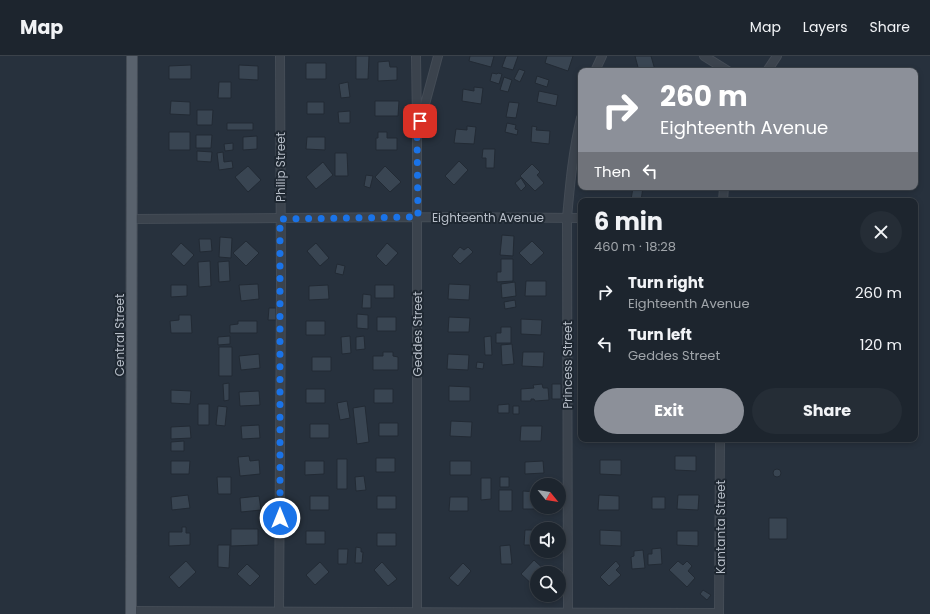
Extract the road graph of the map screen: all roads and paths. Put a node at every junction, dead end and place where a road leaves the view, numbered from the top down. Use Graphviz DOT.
graph roads {
  1 [pos="132,56"];
  2 [pos="280,56"];
  3 [pos="416,56"];
  4 [pos="438,56"];
  5 [pos="602,56"];
  6 [pos="704,56"];
  7 [pos="777,56"];
  8 [pos="596,68"];
  9 [pos="723,68"];
  10 [pos="769,68"];
  11 [pos="578,132"];
  12 [pos="417,134"];
  13 [pos="418,217"];
  14 [pos="567,218"];
  15 [pos="578,218"];
  16 [pos="132,219"];
  17 [pos="280,219"];
  18 [pos="720,442"];
  19 [pos="131,613"];
  20 [pos="279,613"];
  21 [pos="417,613"];
  22 [pos="568,613"];
  23 [pos="719,614"];
  1 -- 16 [label="main road, Central Street"];
  2 -- 17 [label="street, Philip Street"];
  3 -- 12 [label="street"];
  4 -- 12 [label="street, Geddes Street"];
  5 -- 8 [label="street"];
  6 -- 9 [label="street"];
  7 -- 10 [label="street"];
  11 -- 14 [label="street, Princess Street"];
  12 -- 13 [label="street, Geddes Street"];
  13 -- 14 [label="street, Eighteenth Avenue"];
  13 -- 17 [label="street, Eighteenth Avenue"];
  13 -- 21 [label="street, Geddes Street"];
  14 -- 15 [label="street, Eighteenth Avenue"];
  14 -- 22 [label="street, Princess Street"];
  16 -- 17 [label="street, Eighteenth Avenue"];
  16 -- 19 [label="main road, Central Street"];
  17 -- 20 [label="street, Philip Street"];
  18 -- 23 [label="street, Kantanta Street"];
  19 -- 20 [label="street"];
  20 -- 21 [label="street"];
  21 -- 22 [label="street"];
  22 -- 23 [label="street"];
}
